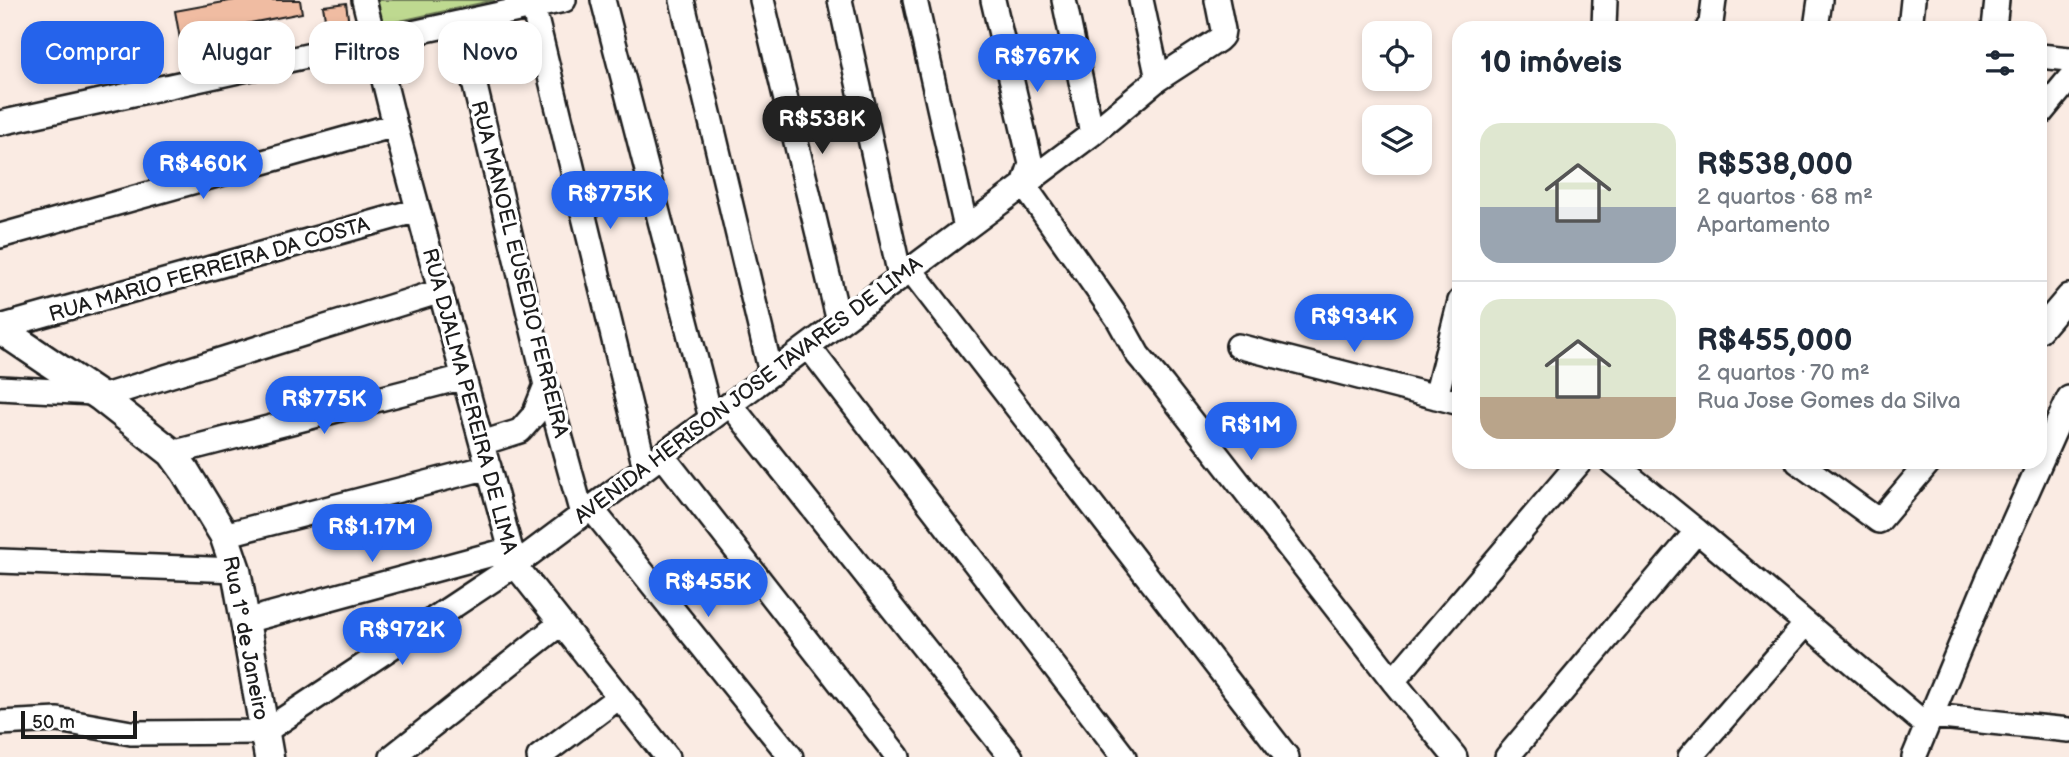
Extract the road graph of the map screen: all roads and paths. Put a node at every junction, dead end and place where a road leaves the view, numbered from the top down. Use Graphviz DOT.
graph roads {
  1 [pos="364,0"];
  2 [pos="564,0"];
  3 [pos="603,0"];
  4 [pos="682,0"];
  5 [pos="762,0"];
  6 [pos="840,0"];
  7 [pos="915,0"];
  8 [pos="993,0"];
  9 [pos="1064,0"];
  10 [pos="1141,0"];
  11 [pos="1217,0"];
  12 [pos="1605,0"];
  13 [pos="1714,0"];
  14 [pos="1820,0"];
  15 [pos="1913,0"];
  16 [pos="1997,0"];
  17 [pos="533,6"];
  18 [pos="370,21"];
  19 [pos="469,21"];
  20 [pos="1604,21"];
  21 [pos="1710,21"];
  22 [pos="1817,21"];
  23 [pos="1911,21"];
  24 [pos="1995,21"];
  25 [pos="309,54"];
  26 [pos="2047,57"];
  27 [pos="2069,59"];
  28 [pos="1157,79"];
  29 [pos="2069,79"];
  30 [pos="385,84"];
  31 [pos="474,84"];
  32 [pos="2047,106"];
  33 [pos="0,122"];
  34 [pos="395,125"];
  35 [pos="1092,134"];
  36 [pos="1024,185"];
  37 [pos="418,210"];
  38 [pos="965,228"];
  39 [pos="0,236"];
  40 [pos="905,273"];
  41 [pos="442,291"];
  42 [pos="2069,296"];
  43 [pos="2047,322"];
  44 [pos="839,323"];
  45 [pos="0,328"];
  46 [pos="1452,333"];
  47 [pos="808,346"];
  48 [pos="1238,346"];
  49 [pos="771,373"];
  50 [pos="464,377"];
  51 [pos="546,385"];
  52 [pos="0,388"];
  53 [pos="97,395"];
  54 [pos="1436,397"];
  55 [pos="2069,398"];
  56 [pos="1452,401"];
  57 [pos="730,404"];
  58 [pos="711,418"];
  59 [pos="520,431"];
  60 [pos="562,441"];
  61 [pos="482,443"];
  62 [pos="2047,447"];
  63 [pos="172,453"];
  64 [pos="653,461"];
  65 [pos="489,467"];
  66 [pos="1574,469"];
  67 [pos="1621,469"];
  68 [pos="1808,469"];
  69 [pos="1923,469"];
  70 [pos="2037,469"];
  71 [pos="586,511"];
  72 [pos="1697,531"];
  73 [pos="224,535"];
  74 [pos="513,557"];
  75 [pos="0,561"];
  76 [pos="236,570"];
  77 [pos="246,621"];
  78 [pos="561,623"];
  79 [pos="1806,624"];
  80 [pos="1393,681"];
  81 [pos="619,697"];
  82 [pos="1929,721"];
  83 [pos="0,723"];
  84 [pos="2069,730"];
  85 [pos="267,744"];
  86 [pos="392,757"];
  87 [pos="539,757"];
  88 [pos="667,757"];
  89 [pos="791,757"];
  90 [pos="898,757"];
  91 [pos="1011,757"];
  92 [pos="1124,757"];
  93 [pos="1287,757"];
  94 [pos="1455,757"];
  95 [pos="1507,757"];
  96 [pos="1690,757"];
  97 [pos="1914,757"];
  1 -- 18 [label="street, RUA DJALMA PEREIRA DE LIMA"];
  2 -- 17 [label="street"];
  3 -- 58 [label="street"];
  4 -- 49 [label="street"];
  5 -- 44 [label="street"];
  6 -- 40 [label="street"];
  7 -- 38 [label="street"];
  8 -- 36 [label="street"];
  9 -- 35 [label="street"];
  10 -- 28 [label="street"];
  11 -- 28 [label="street, AVENIDA HERISON JOSE TAVARES DE LIMA"];
  12 -- 20 [label="street"];
  13 -- 21 [label="street"];
  14 -- 22 [label="street"];
  15 -- 23 [label="street"];
  16 -- 24 [label="street"];
  17 -- 19 [label="street"];
  17 -- 64 [label="street"];
  25 -- 33 [label="street"];
  26 -- 27 [label="street"];
  28 -- 35 [label="street, AVENIDA HERISON JOSE TAVARES DE LIMA"];
  29 -- 32 [label="street"];
  30 -- 34 [label="street, RUA DJALMA PEREIRA DE LIMA"];
  31 -- 51 [label="street, RUA MANOEL EUSEDIO FERREIRA"];
  34 -- 37 [label="street, RUA DJALMA PEREIRA DE LIMA"];
  34 -- 39 [label="street"];
  35 -- 36 [label="street, AVENIDA HERISON JOSE TAVARES DE LIMA"];
  36 -- 38 [label="street, AVENIDA HERISON JOSE TAVARES DE LIMA"];
  36 -- 80 [label="street"];
  37 -- 41 [label="street, RUA DJALMA PEREIRA DE LIMA"];
  37 -- 45 [label="street, RUA MARIO FERREIRA DA COSTA"];
  38 -- 40 [label="street, AVENIDA HERISON JOSE TAVARES DE LIMA"];
  40 -- 44 [label="street, AVENIDA HERISON JOSE TAVARES DE LIMA"];
  40 -- 93 [label="street"];
  41 -- 50 [label="street, RUA DJALMA PEREIRA DE LIMA"];
  41 -- 53 [label="street"];
  42 -- 43 [label="street"];
  44 -- 47 [label="street, AVENIDA HERISON JOSE TAVARES DE LIMA"];
  45 -- 53 [label="main road, Rua 1º de Janeiro"];
  46 -- 54 [label="street"];
  47 -- 49 [label="street, AVENIDA HERISON JOSE TAVARES DE LIMA"];
  47 -- 92 [label="street"];
  48 -- 54 [label="street"];
  49 -- 57 [label="street, AVENIDA HERISON JOSE TAVARES DE LIMA"];
  50 -- 61 [label="street, RUA DJALMA PEREIRA DE LIMA"];
  50 -- 63 [label="street"];
  51 -- 59 [label="street"];
  51 -- 60 [label="street, RUA MANOEL EUSEDIO FERREIRA"];
  52 -- 53 [label="street"];
  53 -- 63 [label="main road, Rua 1º de Janeiro"];
  54 -- 56 [label="street"];
  55 -- 62 [label="street"];
  57 -- 58 [label="street, AVENIDA HERISON JOSE TAVARES DE LIMA"];
  57 -- 91 [label="street"];
  58 -- 64 [label="street, AVENIDA HERISON JOSE TAVARES DE LIMA"];
  59 -- 60 [label="street"];
  59 -- 61 [label="street"];
  60 -- 71 [label="street, RUA MANOEL EUSEDIO FERREIRA"];
  61 -- 65 [label="street, RUA DJALMA PEREIRA DE LIMA"];
  63 -- 73 [label="main road, Rua 1º de Janeiro"];
  64 -- 71 [label="street, AVENIDA HERISON JOSE TAVARES DE LIMA"];
  64 -- 90 [label="street"];
  65 -- 73 [label="street"];
  65 -- 74 [label="street, RUA DJALMA PEREIRA DE LIMA"];
  66 -- 80 [label="street"];
  67 -- 72 [label="street"];
  68 -- 69 [label="street"];
  70 -- 82 [label="street"];
  71 -- 74 [label="street, AVENIDA HERISON JOSE TAVARES DE LIMA"];
  71 -- 89 [label="street"];
  72 -- 79 [label="street"];
  72 -- 95 [label="street"];
  73 -- 76 [label="main road, Rua 1º de Janeiro"];
  74 -- 77 [label="street"];
  74 -- 78 [label="street, RUA DJALMA PEREIRA DE LIMA"];
  74 -- 85 [label="street, AVENIDA HERISON JOSE TAVARES DE LIMA"];
  75 -- 76 [label="street"];
  76 -- 77 [label="main road, Rua 1º de Janeiro"];
  77 -- 85 [label="main road, Rua 1º de Janeiro"];
  78 -- 81 [label="street, RUA DJALMA PEREIRA DE LIMA"];
  78 -- 86 [label="street"];
  79 -- 82 [label="street"];
  79 -- 96 [label="street"];
  80 -- 94 [label="street"];
  81 -- 87 [label="street"];
  81 -- 88 [label="street, RUA DJALMA PEREIRA DE LIMA"];
  82 -- 84 [label="street"];
  82 -- 97 [label="street"];
  83 -- 85 [label="street"];
}
